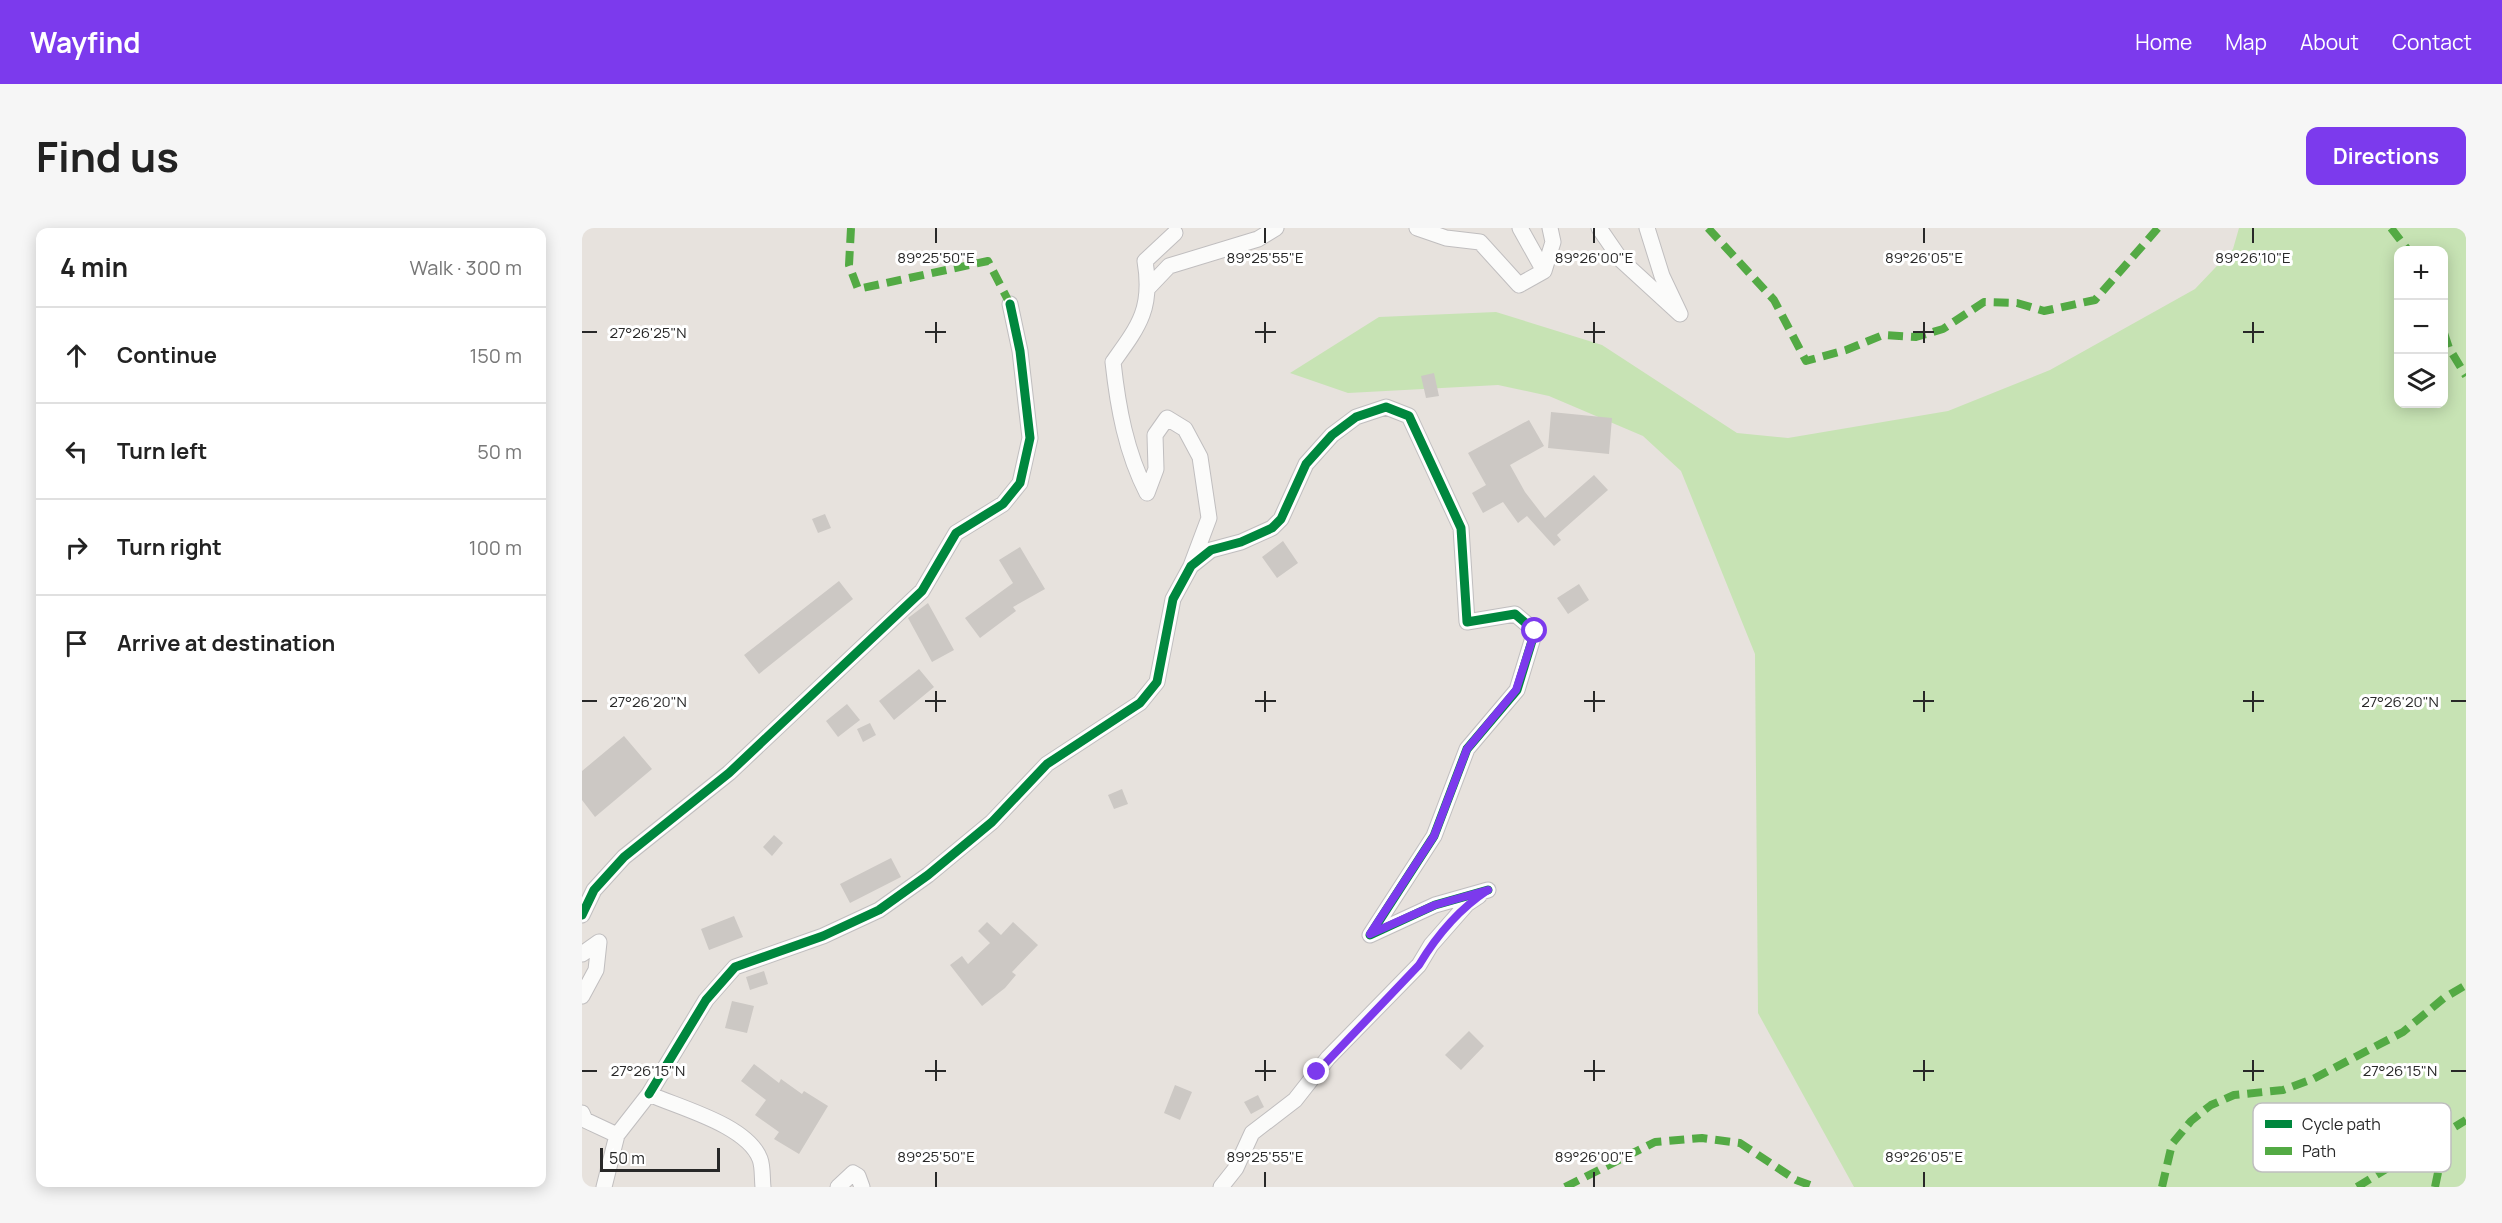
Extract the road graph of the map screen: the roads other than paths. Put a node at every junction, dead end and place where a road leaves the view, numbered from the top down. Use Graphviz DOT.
graph roads {
  1 [pos="1276,228"];
  2 [pos="1417,228"];
  3 [pos="1520,228"];
  4 [pos="1550,228"];
  5 [pos="1599,228"];
  6 [pos="1647,228"];
  7 [pos="1175,234"];
  8 [pos="1544,271"];
  9 [pos="1149,287"];
  10 [pos="1010,304"];
  11 [pos="1191,566"];
  12 [pos="582,915"];
  13 [pos="582,954"];
  14 [pos="582,996"];
  15 [pos="649,1094"];
  16 [pos="582,1113"];
  17 [pos="617,1135"];
  18 [pos="604,1187"];
  19 [pos="763,1187"];
  20 [pos="838,1187"];
  21 [pos="862,1187"];
  22 [pos="1221,1187"];
  1 -- 9 [label="street"];
  2 -- 8 [label="street"];
  3 -- 8 [label="street"];
  4 -- 8 [label="street"];
  5 -- 6 [label="street"];
  7 -- 9 [label="street"];
  9 -- 11 [label="street"];
  10 -- 12 [label="street"];
  11 -- 15 [label="street"];
  11 -- 22 [label="street"];
  13 -- 14 [label="street"];
  15 -- 17 [label="street"];
  15 -- 19 [label="street"];
  16 -- 17 [label="street"];
  17 -- 18 [label="street"];
  20 -- 21 [label="street"];
}
